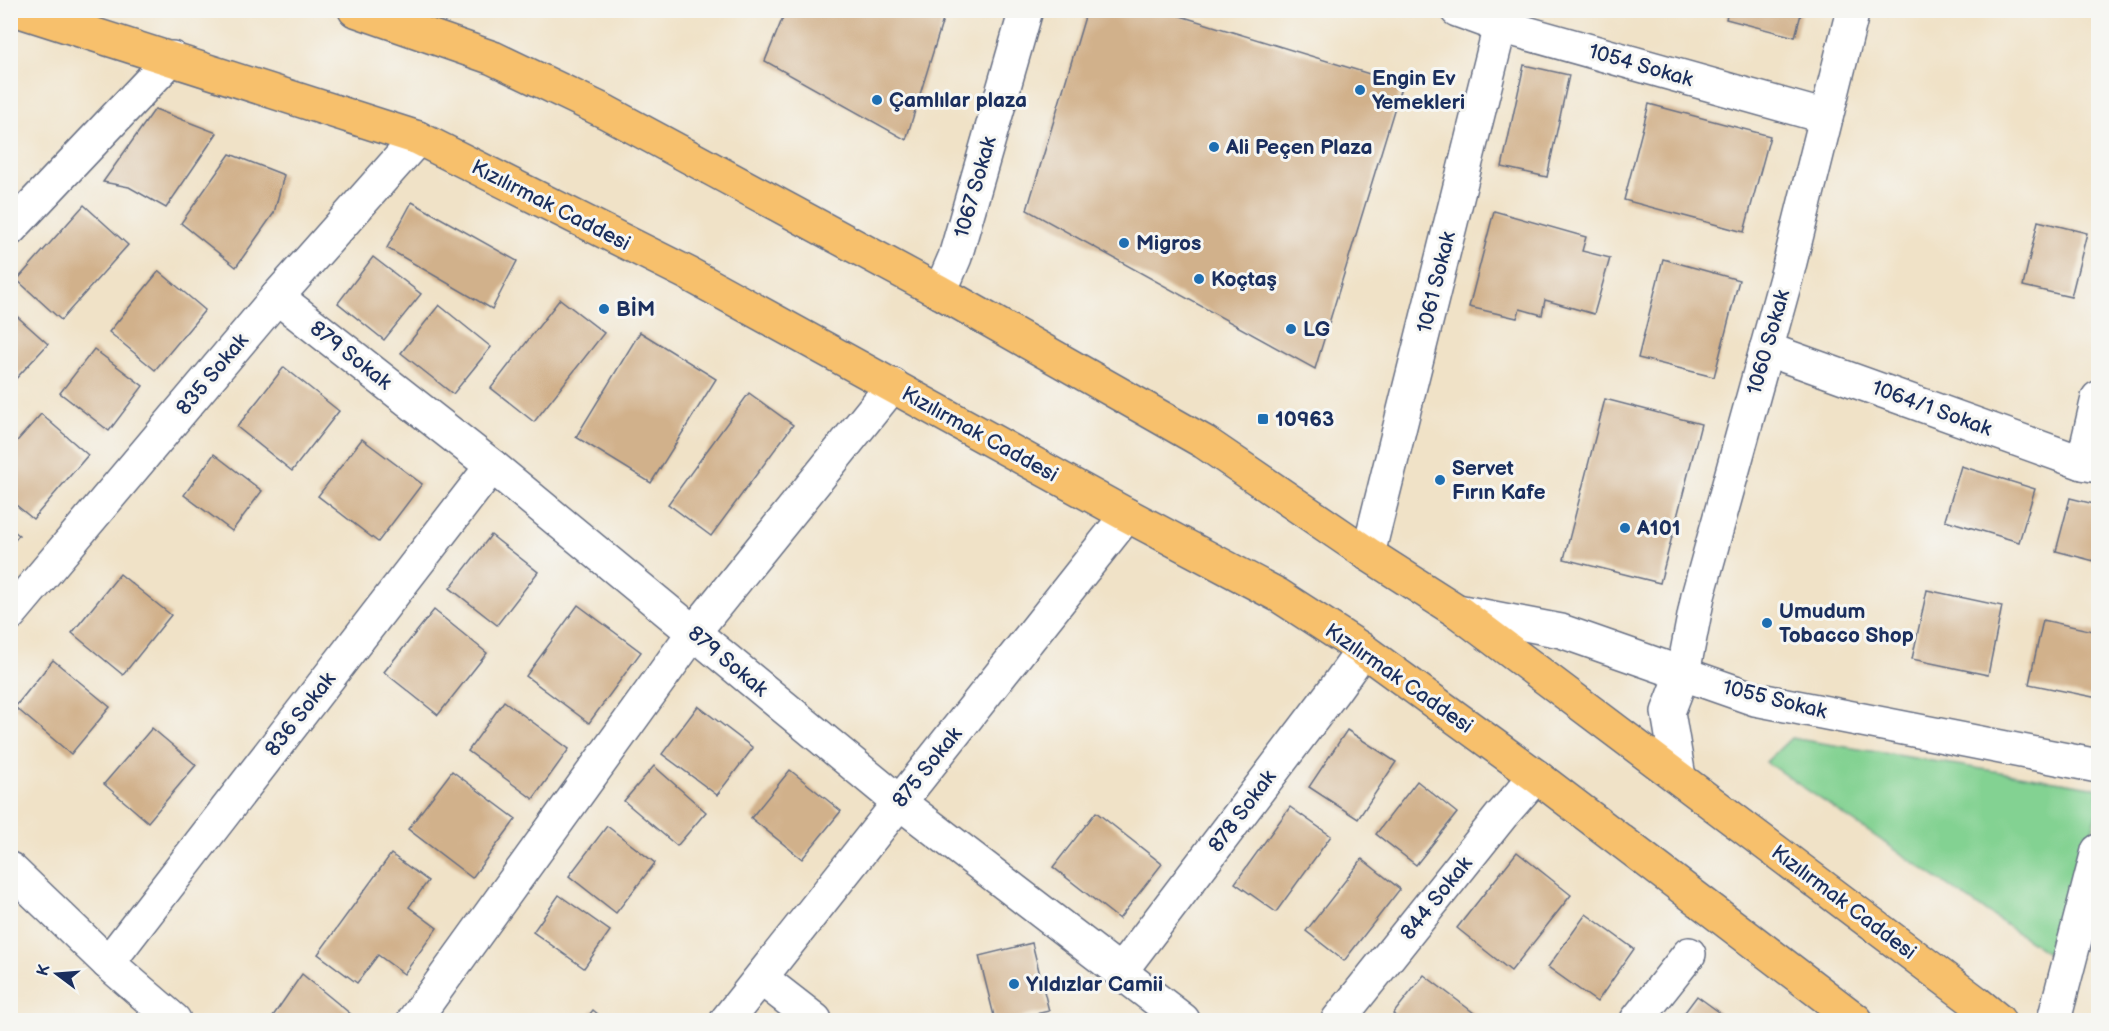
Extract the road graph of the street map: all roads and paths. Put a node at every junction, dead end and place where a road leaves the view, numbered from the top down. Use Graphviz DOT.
graph roads {
  1 [pos="17,10"];
  2 [pos="355,10"];
  3 [pos="1026,10"];
  4 [pos="1457,10"];
  5 [pos="1853,10"];
  6 [pos="1502,18"];
  7 [pos="172,58"];
  8 [pos="1826,117"];
  9 [pos="418,138"];
  10 [pos="10,229"];
  11 [pos="940,292"];
  12 [pos="277,297"];
  13 [pos="1766,349"];
  14 [pos="893,385"];
  15 [pos="2098,398"];
  16 [pos="2091,464"];
  17 [pos="492,466"];
  18 [pos="1127,515"];
  19 [pos="1368,554"];
  20 [pos="1457,611"];
  21 [pos="10,614"];
  22 [pos="694,632"];
  23 [pos="1363,650"];
  24 [pos="1683,673"];
  25 [pos="2098,766"];
  26 [pos="1536,776"];
  27 [pos="1679,777"];
  28 [pos="898,802"];
  29 [pos="2098,851"];
  30 [pos="10,869"];
  31 [pos="1689,954"];
  32 [pos="108,963"];
  33 [pos="1120,972"];
  34 [pos="761,978"];
  35 [pos="1987,1012"];
  36 [pos="174,1020"];
  37 [pos="414,1020"];
  38 [pos="727,1020"];
  39 [pos="815,1020"];
  40 [pos="1184,1020"];
  41 [pos="1338,1020"];
  42 [pos="1637,1020"];
  43 [pos="1856,1020"];
  44 [pos="2015,1020"];
  45 [pos="2054,1020"];
  1 -- 7 [label="main road, Kızılırmak Caddesi"];
  2 -- 11 [label="main road, Kızılırmak Caddesi"];
  3 -- 11 [label="street, 1067 Sokak"];
  4 -- 6 [label="street, 1054 Sokak"];
  5 -- 8 [label="street, 1060 Sokak"];
  6 -- 8 [label="street, 1054 Sokak"];
  6 -- 19 [label="street, 1061 Sokak"];
  7 -- 9 [label="main road, Kızılırmak Caddesi"];
  7 -- 10 [label="street"];
  8 -- 13 [label="street, 1060 Sokak"];
  9 -- 12 [label="street, 835 Sokak"];
  9 -- 14 [label="main road, Kızılırmak Caddesi"];
  11 -- 19 [label="main road, Kızılırmak Caddesi"];
  12 -- 17 [label="street, 879 Sokak"];
  12 -- 21 [label="street, 835 Sokak"];
  13 -- 16 [label="street, 1064/1 Sokak"];
  13 -- 24 [label="street, 1060 Sokak"];
  14 -- 18 [label="main road, Kızılırmak Caddesi"];
  14 -- 22 [label="street"];
  15 -- 16 [label="street"];
  17 -- 22 [label="street, 879 Sokak"];
  17 -- 32 [label="street, 836 Sokak"];
  18 -- 23 [label="main road, Kızılırmak Caddesi"];
  18 -- 28 [label="street, 875 Sokak"];
  19 -- 20 [label="main road, Kızılırmak Caddesi"];
  20 -- 24 [label="street, 1055 Sokak"];
  20 -- 27 [label="main road, Kızılırmak Caddesi"];
  22 -- 28 [label="street, 879 Sokak"];
  22 -- 37 [label="street"];
  23 -- 26 [label="main road, Kızılırmak Caddesi"];
  23 -- 33 [label="street, 878 Sokak"];
  24 -- 25 [label="street, 1055 Sokak"];
  24 -- 27 [label="street, 1060 Sokak"];
  26 -- 41 [label="street, 844 Sokak"];
  26 -- 43 [label="main road, Kızılırmak Caddesi"];
  27 -- 35 [label="main road, Kızılırmak Caddesi"];
  28 -- 33 [label="street, 879 Sokak"];
  28 -- 34 [label="street, 875 Sokak"];
  29 -- 45 [label="street"];
  30 -- 32 [label="street"];
  31 -- 42 [label="street"];
  32 -- 36 [label="street"];
  33 -- 40 [label="street, 879 Sokak"];
  34 -- 38 [label="street, 875 Sokak"];
  34 -- 39 [label="street"];
  35 -- 44 [label="main road, Kızılırmak Caddesi"];
}
